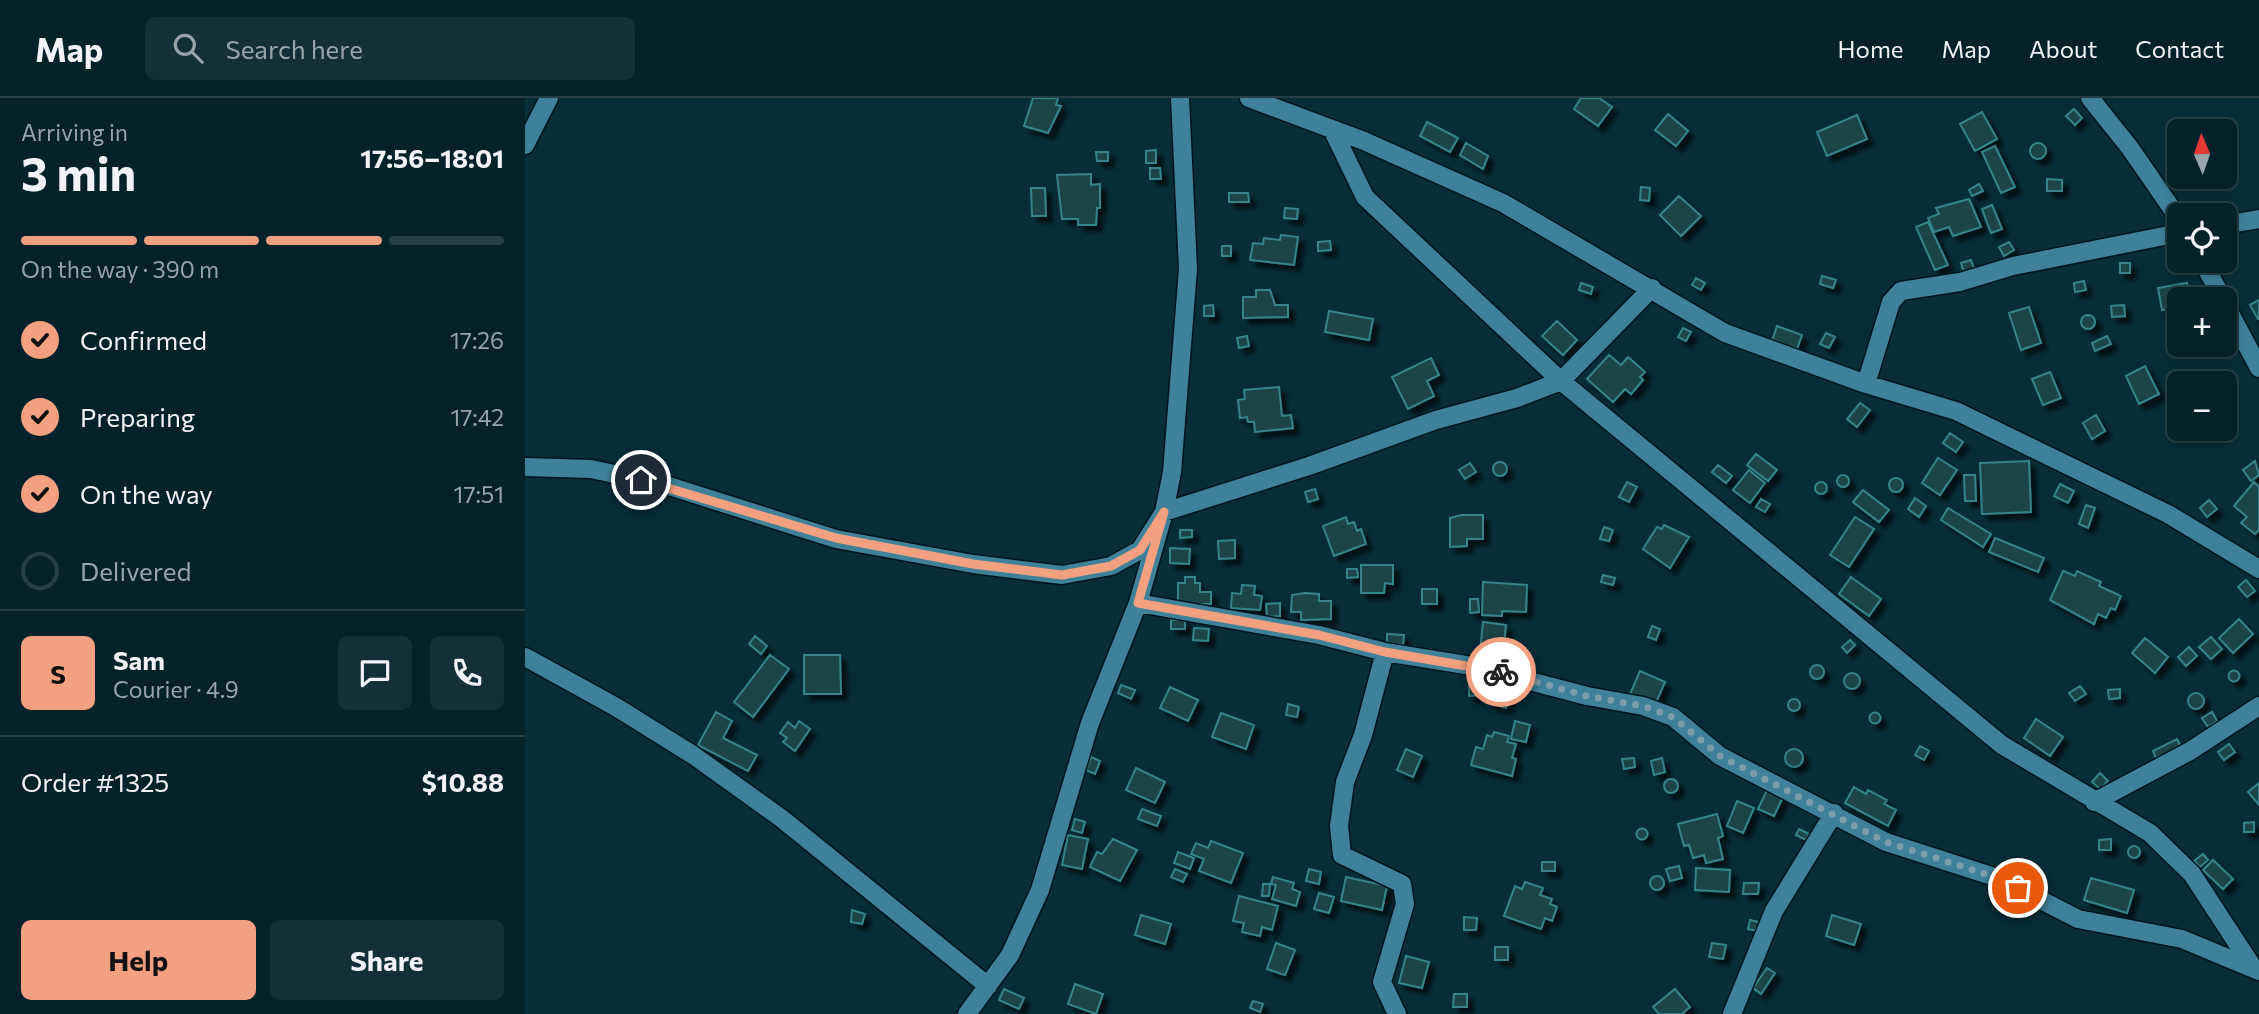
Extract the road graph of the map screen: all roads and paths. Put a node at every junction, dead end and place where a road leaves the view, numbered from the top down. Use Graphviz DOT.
graph roads {
  1 [pos="549,98"];
  2 [pos="1180,98"];
  3 [pos="1249,98"];
  4 [pos="2089,98"];
  5 [pos="1332,129"];
  6 [pos="525,145"];
  7 [pos="2168,203"];
  8 [pos="2259,219"];
  9 [pos="2237,223"];
  10 [pos="2167,235"];
  11 [pos="1652,288"];
  12 [pos="2237,327"];
  13 [pos="2259,368"];
  14 [pos="1561,381"];
  15 [pos="1866,384"];
  16 [pos="525,467"];
  17 [pos="1164,512"];
  18 [pos="2259,569"];
  19 [pos="1138,603"];
  20 [pos="1385,652"];
  21 [pos="525,657"];
  22 [pos="2259,706"];
  23 [pos="2094,802"];
  24 [pos="1834,813"];
  25 [pos="2257,970"];
  26 [pos="988,986"];
  27 [pos="967,1014"];
  28 [pos="1397,1014"];
  29 [pos="1732,1014"];
  1 -- 6 [label="street"];
  2 -- 17 [label="street"];
  3 -- 5 [label="street"];
  4 -- 7 [label="street"];
  5 -- 11 [label="street"];
  5 -- 14 [label="street"];
  8 -- 9 [label="street"];
  10 -- 15 [label="street"];
  11 -- 14 [label="street"];
  11 -- 15 [label="street"];
  12 -- 13 [label="street"];
  14 -- 17 [label="street"];
  14 -- 23 [label="street"];
  15 -- 18 [label="street"];
  16 -- 17 [label="street"];
  17 -- 19 [label="street"];
  19 -- 20 [label="street"];
  19 -- 26 [label="street"];
  20 -- 24 [label="street"];
  20 -- 28 [label="street"];
  21 -- 26 [label="street"];
  22 -- 23 [label="street"];
  23 -- 25 [label="street"];
  24 -- 25 [label="street"];
  24 -- 29 [label="street"];
  26 -- 27 [label="street"];
}
